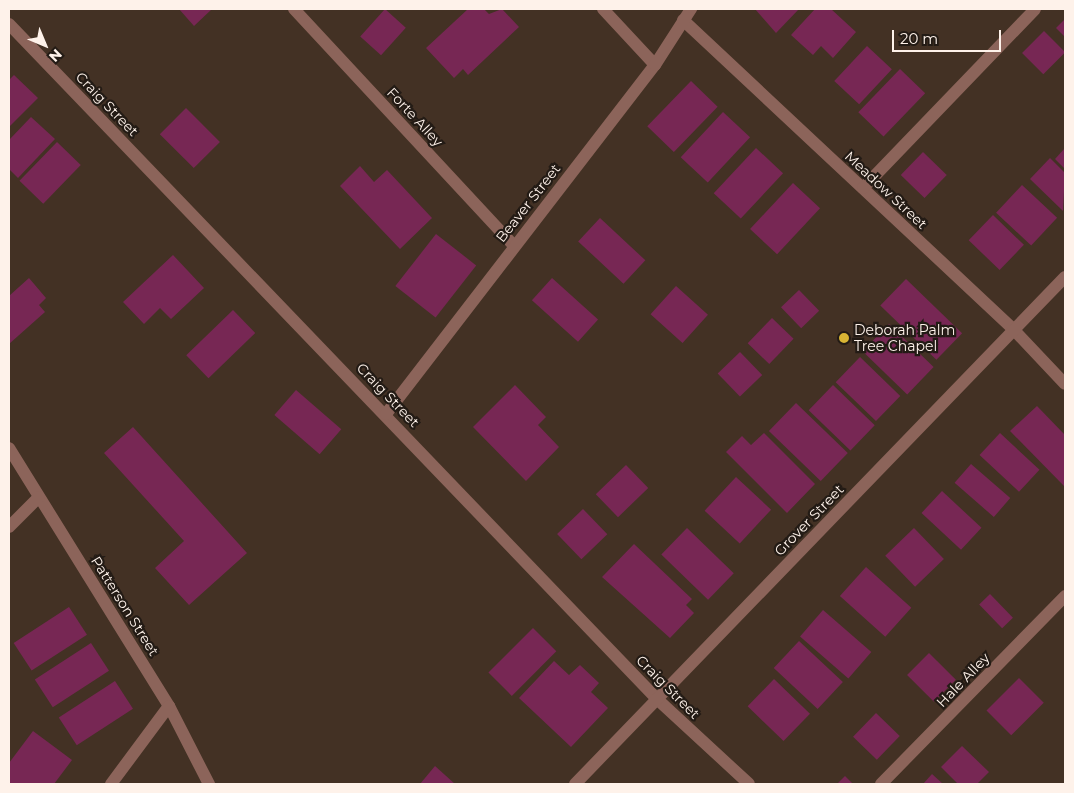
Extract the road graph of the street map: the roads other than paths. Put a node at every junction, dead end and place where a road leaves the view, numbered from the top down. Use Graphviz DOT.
graph roads {
  1 [pos="294,9"];
  2 [pos="603,9"];
  3 [pos="691,9"];
  4 [pos="1035,9"];
  5 [pos="683,20"];
  6 [pos="9,24"];
  7 [pos="655,65"];
  8 [pos="863,188"];
  9 [pos="513,245"];
  10 [pos="1065,277"];
  11 [pos="1014,330"];
  12 [pos="1065,384"];
  13 [pos="386,414"];
  14 [pos="9,448"];
  15 [pos="40,497"];
  16 [pos="9,527"];
  17 [pos="1065,596"];
  18 [pos="657,699"];
  19 [pos="169,706"];
  20 [pos="111,784"];
  21 [pos="209,784"];
  22 [pos="575,784"];
  23 [pos="748,784"];
  24 [pos="882,784"];
  1 -- 9 [label="street, Forte Alley"];
  2 -- 7 [label="street"];
  3 -- 5 [label="street, Beaver Street"];
  4 -- 8 [label="street"];
  5 -- 7 [label="street, Beaver Street"];
  5 -- 8 [label="street, Meadow Street"];
  6 -- 13 [label="street, Craig Street"];
  7 -- 9 [label="street, Beaver Street"];
  8 -- 11 [label="street, Meadow Street"];
  9 -- 13 [label="street, Beaver Street"];
  10 -- 11 [label="street, Grover Street"];
  11 -- 12 [label="street, Meadow Street"];
  11 -- 18 [label="street, Grover Street"];
  13 -- 18 [label="street, Craig Street"];
  14 -- 15 [label="street, Patterson Street"];
  15 -- 16 [label="street"];
  15 -- 19 [label="street, Patterson Street"];
  17 -- 24 [label="street, Hale Alley"];
  18 -- 22 [label="street, Grover Street"];
  18 -- 23 [label="street, Craig Street"];
  19 -- 20 [label="street"];
  19 -- 21 [label="street, Patterson Street"];
}
